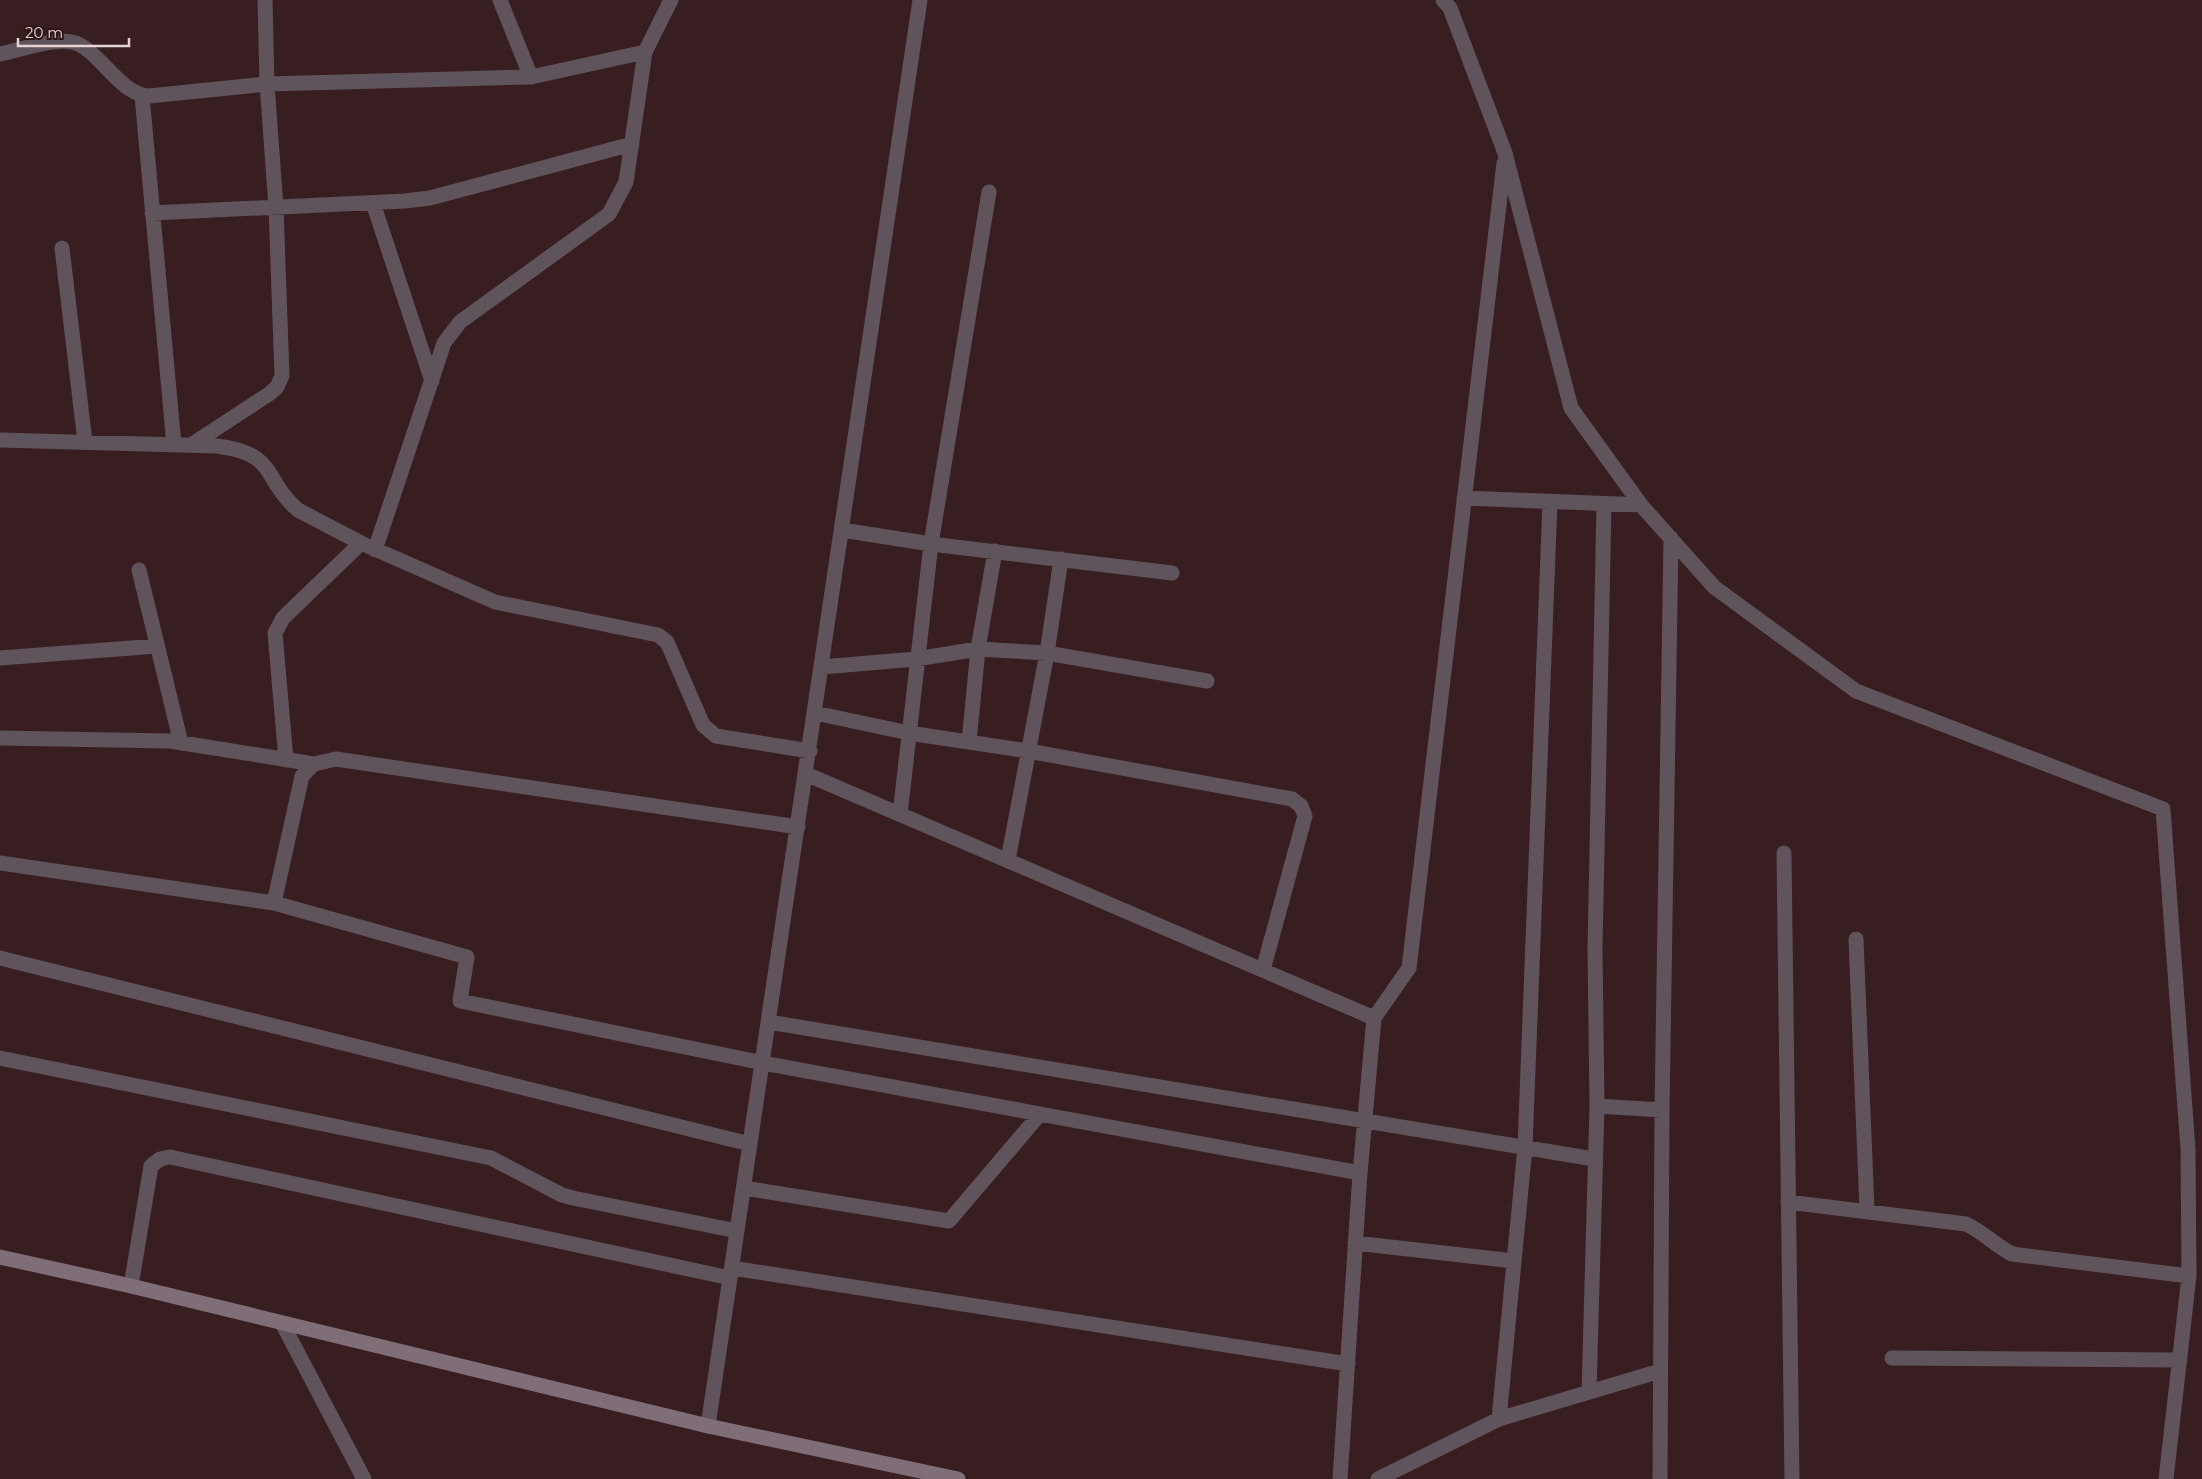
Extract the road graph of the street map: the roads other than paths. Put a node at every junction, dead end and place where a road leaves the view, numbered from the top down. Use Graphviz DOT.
graph roads {
  1 [pos="265,0"];
  2 [pos="500,0"];
  3 [pos="671,0"];
  4 [pos="920,0"];
  5 [pos="1442,0"];
  6 [pos="645,52"];
  7 [pos="0,54"];
  8 [pos="531,77"];
  9 [pos="267,84"];
  10 [pos="142,96"];
  11 [pos="632,144"];
  12 [pos="1505,153"];
  13 [pos="989,192"];
  14 [pos="372,203"];
  15 [pos="276,207"];
  16 [pos="152,213"];
  17 [pos="62,248"];
  18 [pos="432,381"];
  19 [pos="0,440"];
  20 [pos="85,442"];
  21 [pos="174,445"];
  22 [pos="191,445"];
  23 [pos="1464,498"];
  24 [pos="1550,502"];
  25 [pos="1604,504"];
  26 [pos="1641,505"];
  27 [pos="842,530"];
  28 [pos="1671,538"];
  29 [pos="360,543"];
  30 [pos="931,544"];
  31 [pos="375,550"];
  32 [pos="994,551"];
  33 [pos="1061,559"];
  34 [pos="139,570"];
  35 [pos="1172,573"];
  36 [pos="158,646"];
  37 [pos="978,649"];
  38 [pos="1046,653"];
  39 [pos="0,658"];
  40 [pos="916,659"];
  41 [pos="822,667"];
  42 [pos="1208,681"];
  43 [pos="815,713"];
  44 [pos="909,733"];
  45 [pos="0,738"];
  46 [pos="969,742"];
  47 [pos="180,743"];
  48 [pos="810,751"];
  49 [pos="1028,751"];
  50 [pos="286,760"];
  51 [pos="314,764"];
  52 [pos="806,774"];
  53 [pos="900,814"];
  54 [pos="798,827"];
  55 [pos="1784,853"];
  56 [pos="1008,860"];
  57 [pos="0,863"];
  58 [pos="274,903"];
  59 [pos="1856,939"];
  60 [pos="0,958"];
  61 [pos="1263,970"];
  62 [pos="1374,1018"];
  63 [pos="769,1022"];
  64 [pos="0,1058"];
  65 [pos="762,1063"];
  66 [pos="1597,1106"];
  67 [pos="1662,1110"];
  68 [pos="1040,1114"];
  69 [pos="1365,1120"];
  70 [pos="750,1144"];
  71 [pos="1525,1147"];
  72 [pos="1594,1159"];
  73 [pos="1360,1173"];
  74 [pos="744,1188"];
  75 [pos="1788,1202"];
  76 [pos="1867,1210"];
  77 [pos="737,1231"];
  78 [pos="1355,1244"];
  79 [pos="0,1258"];
  80 [pos="1514,1261"];
  81 [pos="731,1273"];
  82 [pos="2189,1276"];
  83 [pos="130,1286"];
  84 [pos="282,1323"];
  85 [pos="1892,1358"];
  86 [pos="2180,1360"];
  87 [pos="1348,1364"];
  88 [pos="1660,1371"];
  89 [pos="1589,1392"];
  90 [pos="1499,1419"];
  91 [pos="708,1426"];
  92 [pos="364,1479"];
  93 [pos="958,1479"];
  94 [pos="1340,1479"];
  95 [pos="1378,1479"];
  96 [pos="1660,1479"];
  97 [pos="1792,1479"];
  98 [pos="2166,1479"];
  1 -- 9 [label="street"];
  2 -- 8 [label="street"];
  3 -- 6 [label="street"];
  4 -- 27 [label="street"];
  5 -- 12 [label="street"];
  6 -- 8 [label="street"];
  6 -- 11 [label="street"];
  7 -- 10 [label="street"];
  8 -- 9 [label="street"];
  9 -- 10 [label="street"];
  9 -- 15 [label="street"];
  10 -- 16 [label="street"];
  11 -- 14 [label="street"];
  11 -- 18 [label="street"];
  12 -- 23 [label="street"];
  12 -- 26 [label="street"];
  13 -- 30 [label="street"];
  14 -- 15 [label="street"];
  14 -- 18 [label="street"];
  15 -- 16 [label="street"];
  15 -- 22 [label="street"];
  16 -- 21 [label="street"];
  17 -- 20 [label="street"];
  18 -- 31 [label="street"];
  19 -- 20 [label="street"];
  20 -- 21 [label="street"];
  21 -- 22 [label="street"];
  22 -- 29 [label="street"];
  23 -- 24 [label="street"];
  23 -- 62 [label="street"];
  24 -- 25 [label="street"];
  24 -- 71 [label="street"];
  25 -- 26 [label="street"];
  25 -- 66 [label="street"];
  26 -- 28 [label="street"];
  27 -- 30 [label="street"];
  27 -- 41 [label="street"];
  28 -- 67 [label="street"];
  28 -- 82 [label="street"];
  29 -- 31 [label="street"];
  29 -- 50 [label="street"];
  30 -- 32 [label="street"];
  30 -- 40 [label="street"];
  31 -- 48 [label="street"];
  32 -- 33 [label="street"];
  32 -- 37 [label="street"];
  33 -- 35 [label="street"];
  33 -- 38 [label="street"];
  34 -- 36 [label="street"];
  36 -- 39 [label="street"];
  36 -- 47 [label="street"];
  37 -- 38 [label="street"];
  37 -- 40 [label="street"];
  37 -- 46 [label="street"];
  38 -- 42 [label="street"];
  38 -- 49 [label="street"];
  40 -- 41 [label="street"];
  40 -- 44 [label="street"];
  41 -- 43 [label="street"];
  43 -- 44 [label="street"];
  43 -- 48 [label="street"];
  44 -- 46 [label="street"];
  44 -- 53 [label="street"];
  45 -- 47 [label="street"];
  46 -- 49 [label="street"];
  47 -- 50 [label="street"];
  48 -- 52 [label="street"];
  49 -- 56 [label="street"];
  49 -- 61 [label="street"];
  50 -- 51 [label="street"];
  51 -- 54 [label="street"];
  51 -- 58 [label="street"];
  52 -- 53 [label="street"];
  52 -- 54 [label="street"];
  53 -- 56 [label="street"];
  54 -- 63 [label="street"];
  55 -- 75 [label="street"];
  56 -- 61 [label="street"];
  57 -- 58 [label="street"];
  58 -- 65 [label="street"];
  59 -- 76 [label="street"];
  60 -- 70 [label="street"];
  61 -- 62 [label="street"];
  62 -- 69 [label="street"];
  63 -- 65 [label="street"];
  63 -- 69 [label="street"];
  64 -- 77 [label="street"];
  65 -- 68 [label="street"];
  65 -- 70 [label="street"];
  66 -- 67 [label="street"];
  66 -- 72 [label="street"];
  67 -- 88 [label="street"];
  68 -- 73 [label="street"];
  68 -- 74 [label="street"];
  69 -- 71 [label="street"];
  69 -- 73 [label="street"];
  70 -- 74 [label="street"];
  71 -- 72 [label="street"];
  71 -- 80 [label="street"];
  72 -- 89 [label="street"];
  73 -- 78 [label="street"];
  74 -- 77 [label="street"];
  75 -- 76 [label="street"];
  75 -- 97 [label="street"];
  76 -- 82 [label="street"];
  77 -- 81 [label="street"];
  78 -- 80 [label="street"];
  78 -- 87 [label="street"];
  79 -- 83 [label="main road"];
  80 -- 90 [label="street"];
  81 -- 83 [label="street"];
  81 -- 87 [label="street"];
  81 -- 91 [label="street"];
  82 -- 86 [label="street"];
  83 -- 84 [label="main road"];
  84 -- 91 [label="main road"];
  84 -- 92 [label="street"];
  85 -- 86 [label="street"];
  86 -- 98 [label="street"];
  87 -- 94 [label="street"];
  88 -- 89 [label="street"];
  88 -- 96 [label="street"];
  89 -- 90 [label="street"];
  90 -- 95 [label="street"];
  91 -- 93 [label="main road"];
}
